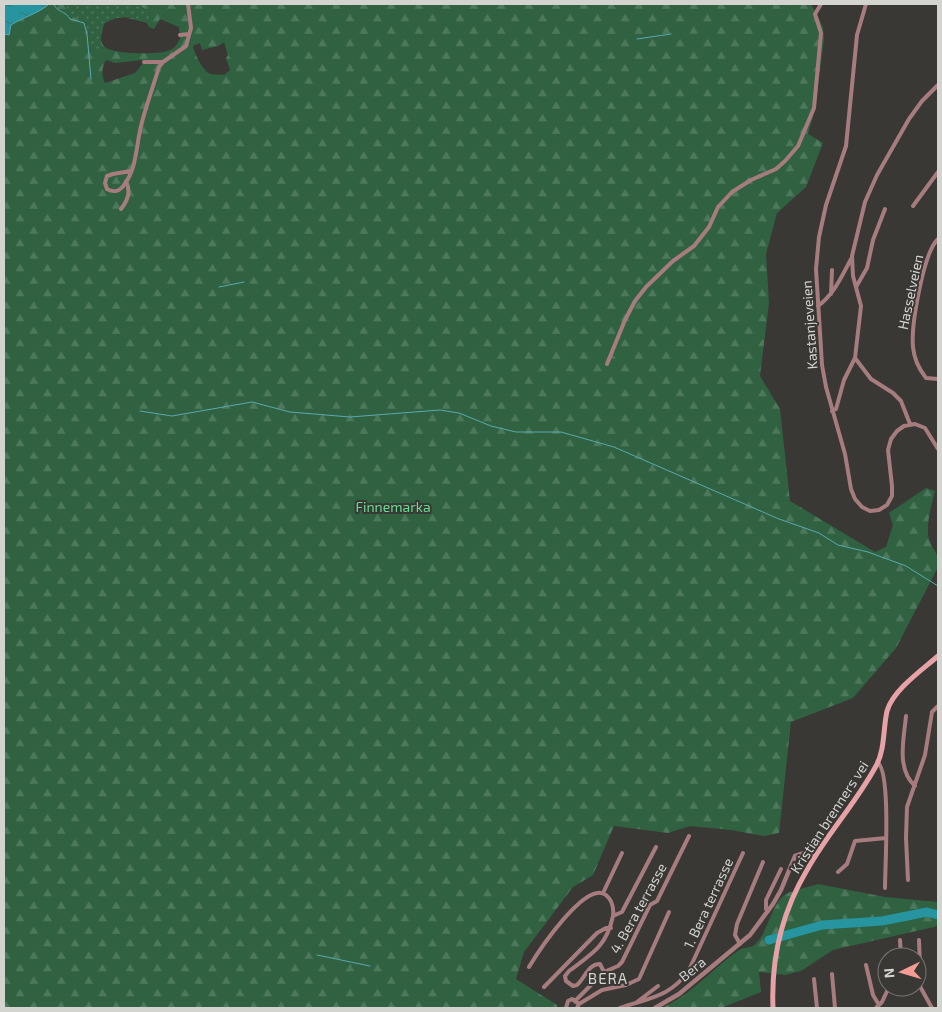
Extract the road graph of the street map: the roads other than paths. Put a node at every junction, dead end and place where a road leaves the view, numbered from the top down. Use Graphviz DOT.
graph roads {
  1 [pos="188,4"];
  2 [pos="821,4"];
  3 [pos="866,4"];
  4 [pos="190,34"];
  5 [pos="180,35"];
  6 [pos="144,62"];
  7 [pos="163,62"];
  8 [pos="938,85"];
  9 [pos="131,171"];
  10 [pos="938,172"];
  11 [pos="126,182"];
  12 [pos="913,206"];
  13 [pos="121,209"];
  14 [pos="885,209"];
  15 [pos="938,239"];
  16 [pos="852,256"];
  17 [pos="832,270"];
  18 [pos="856,287"];
  19 [pos="831,294"];
  20 [pos="818,306"];
  21 [pos="855,358"];
  22 [pos="607,364"];
  23 [pos="938,379"];
  24 [pos="832,411"];
  25 [pos="910,424"];
  26 [pos="938,449"];
  27 [pos="938,656"];
  28 [pos="938,706"];
  29 [pos="906,716"];
  30 [pos="878,763"];
  31 [pos="915,786"];
  32 [pos="689,836"];
  33 [pos="886,838"];
  34 [pos="656,847"];
  35 [pos="622,853"];
  36 [pos="743,853"];
  37 [pos="815,857"];
  38 [pos="763,862"];
  39 [pos="781,869"];
  40 [pos="838,872"];
  41 [pos="908,880"];
  42 [pos="885,888"];
  43 [pos="604,893"];
  44 [pos="768,911"];
  45 [pos="669,912"];
  46 [pos="613,916"];
  47 [pos="611,928"];
  48 [pos="900,940"];
  49 [pos="919,940"];
  50 [pos="740,944"];
  51 [pos="900,947"];
  52 [pos="919,947"];
  53 [pos="866,966"];
  54 [pos="529,967"];
  55 [pos="604,972"];
  56 [pos="832,974"];
  57 [pos="814,979"];
  58 [pos="658,986"];
  59 [pos="544,987"];
  60 [pos="635,1003"];
  61 [pos="577,1005"];
  62 [pos="880,1006"];
  63 [pos="566,1008"];
  64 [pos="620,1008"];
  65 [pos="655,1008"];
  66 [pos="773,1008"];
  67 [pos="817,1008"];
  68 [pos="835,1008"];
  1 -- 4 [label="street"];
  2 -- 22 [label="street"];
  3 -- 20 [label="street, Kastanjeveien"];
  4 -- 5 [label="street"];
  4 -- 7 [label="street"];
  6 -- 7 [label="street"];
  7 -- 9 [label="street"];
  8 -- 16 [label="street"];
  9 -- 11 [label="street"];
  9 -- 11 [label="street"];
  10 -- 12 [label="street"];
  11 -- 13 [label="street"];
  14 -- 18 [label="street"];
  15 -- 23 [label="street, Hasselveien"];
  16 -- 18 [label="street"];
  16 -- 19 [label="street"];
  17 -- 19 [label="street"];
  18 -- 21 [label="street"];
  19 -- 20 [label="street"];
  20 -- 24 [label="street, Kastanjeveien"];
  21 -- 24 [label="street"];
  21 -- 25 [label="street"];
  24 -- 25 [label="street, Kastanjeveien"];
  25 -- 26 [label="street"];
  27 -- 30 [label="main road, Kristian brenners vei"];
  28 -- 31 [label="street"];
  29 -- 31 [label="street"];
  30 -- 33 [label="street"];
  30 -- 37 [label="main road, Kristian brenners vei"];
  31 -- 41 [label="street"];
  32 -- 55 [label="street, 4. Bera terrasse"];
  33 -- 40 [label="street"];
  33 -- 42 [label="street"];
  34 -- 46 [label="street"];
  35 -- 43 [label="street"];
  36 -- 60 [label="street, 1. Bera terrasse"];
  37 -- 44 [label="street, Bera"];
  37 -- 66 [label="main road, Kristian brenners vei"];
  38 -- 50 [label="street"];
  39 -- 44 [label="street, Bera"];
  43 -- 46 [label="street"];
  43 -- 54 [label="street"];
  44 -- 50 [label="street, Bera"];
  45 -- 61 [label="street"];
  46 -- 47 [label="street"];
  47 -- 55 [label="street"];
  47 -- 59 [label="street"];
  48 -- 51 [label="street"];
  49 -- 52 [label="street"];
  50 -- 65 [label="street, Bera"];
  53 -- 62 [label="street"];
  55 -- 61 [label="street, 4. Bera terrasse"];
  56 -- 68 [label="street"];
  57 -- 67 [label="street"];
  58 -- 60 [label="street"];
  60 -- 64 [label="street, 1. Bera terrasse"];
  61 -- 63 [label="street"];
}
